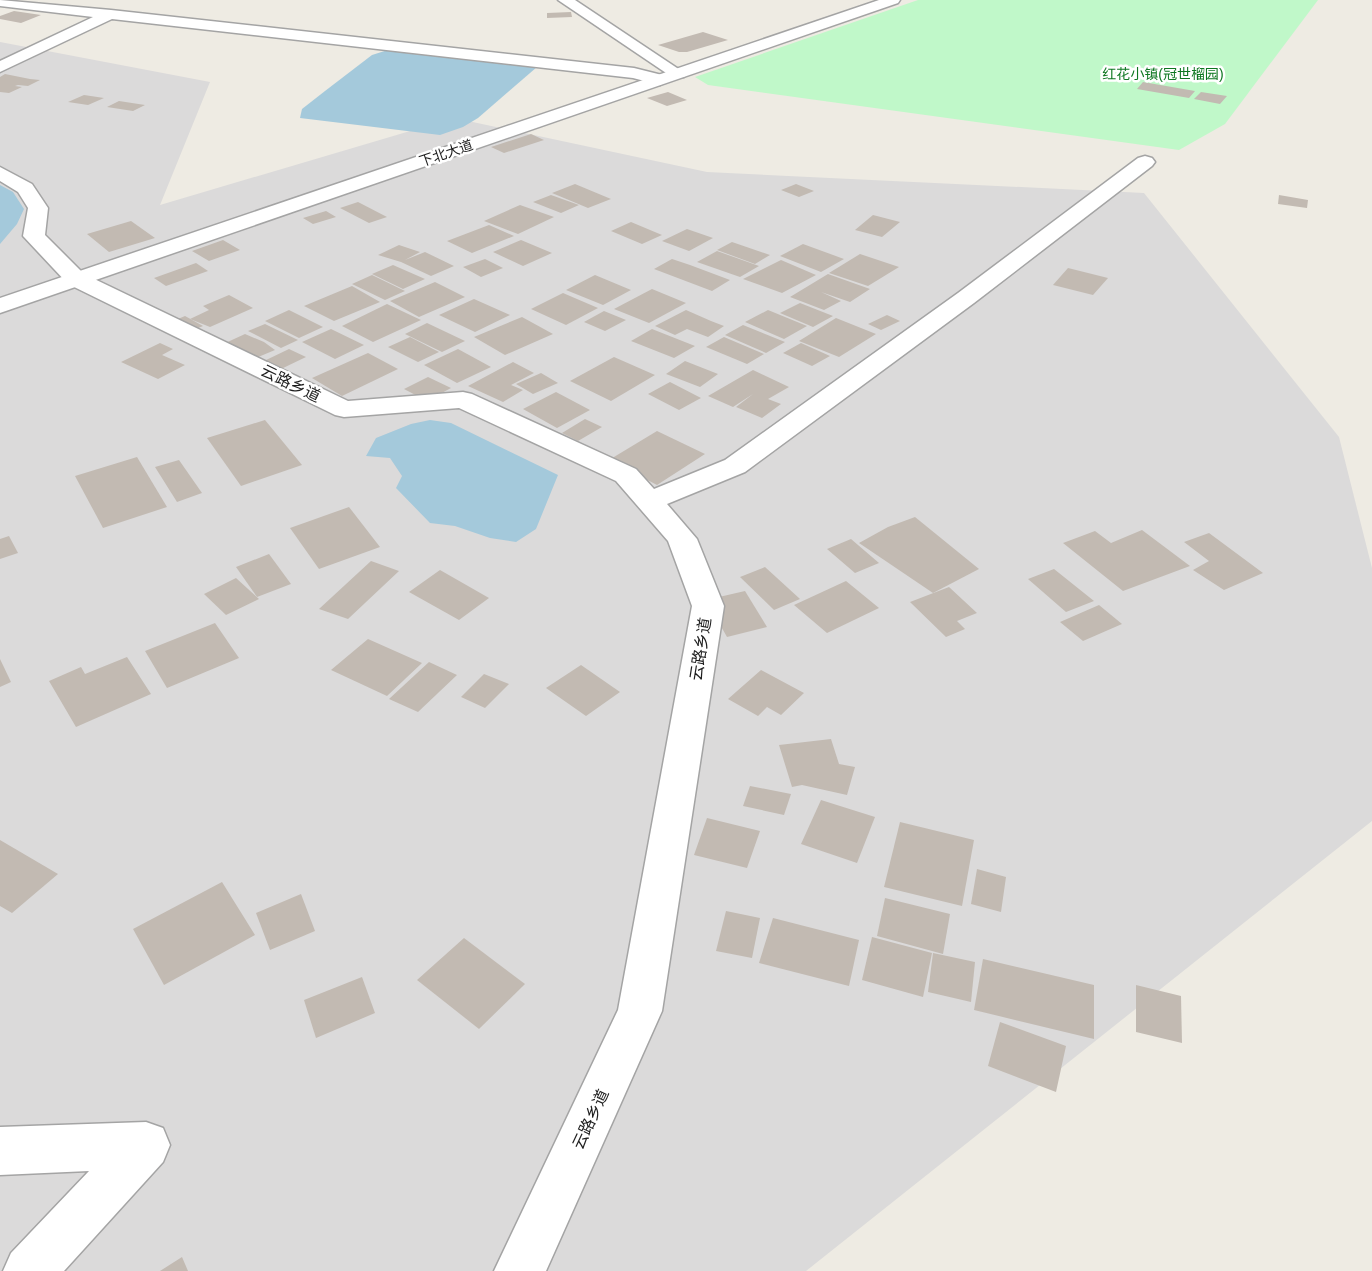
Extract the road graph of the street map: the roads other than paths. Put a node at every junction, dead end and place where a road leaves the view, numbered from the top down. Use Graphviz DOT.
graph roads {
  1 [pos="565,0"];
  2 [pos="893,0"];
  3 [pos="0,2"];
  4 [pos="111,14"];
  5 [pos="0,68"];
  6 [pos="678,74"];
  7 [pos="660,81"];
  8 [pos="1145,162"];
  9 [pos="0,173"];
  10 [pos="76,279"];
  11 [pos="0,306"];
  12 [pos="649,501"];
  13 [pos="0,1151"];
  14 [pos="29,1271"];
  15 [pos="520,1271"];
  1 -- 6 [label="street"];
  2 -- 6 [label="street, 下北大道"];
  3 -- 4 [label="street"];
  4 -- 5 [label="street"];
  4 -- 7 [label="street"];
  6 -- 7 [label="street, 下北大道"];
  7 -- 10 [label="street, 下北大道"];
  8 -- 12 [label="street"];
  9 -- 10 [label="street, 云路乡道"];
  10 -- 11 [label="street, 下北大道"];
  10 -- 12 [label="street, 云路乡道"];
  12 -- 15 [label="street, 云路乡道"];
  13 -- 14 [label="street"];
}
